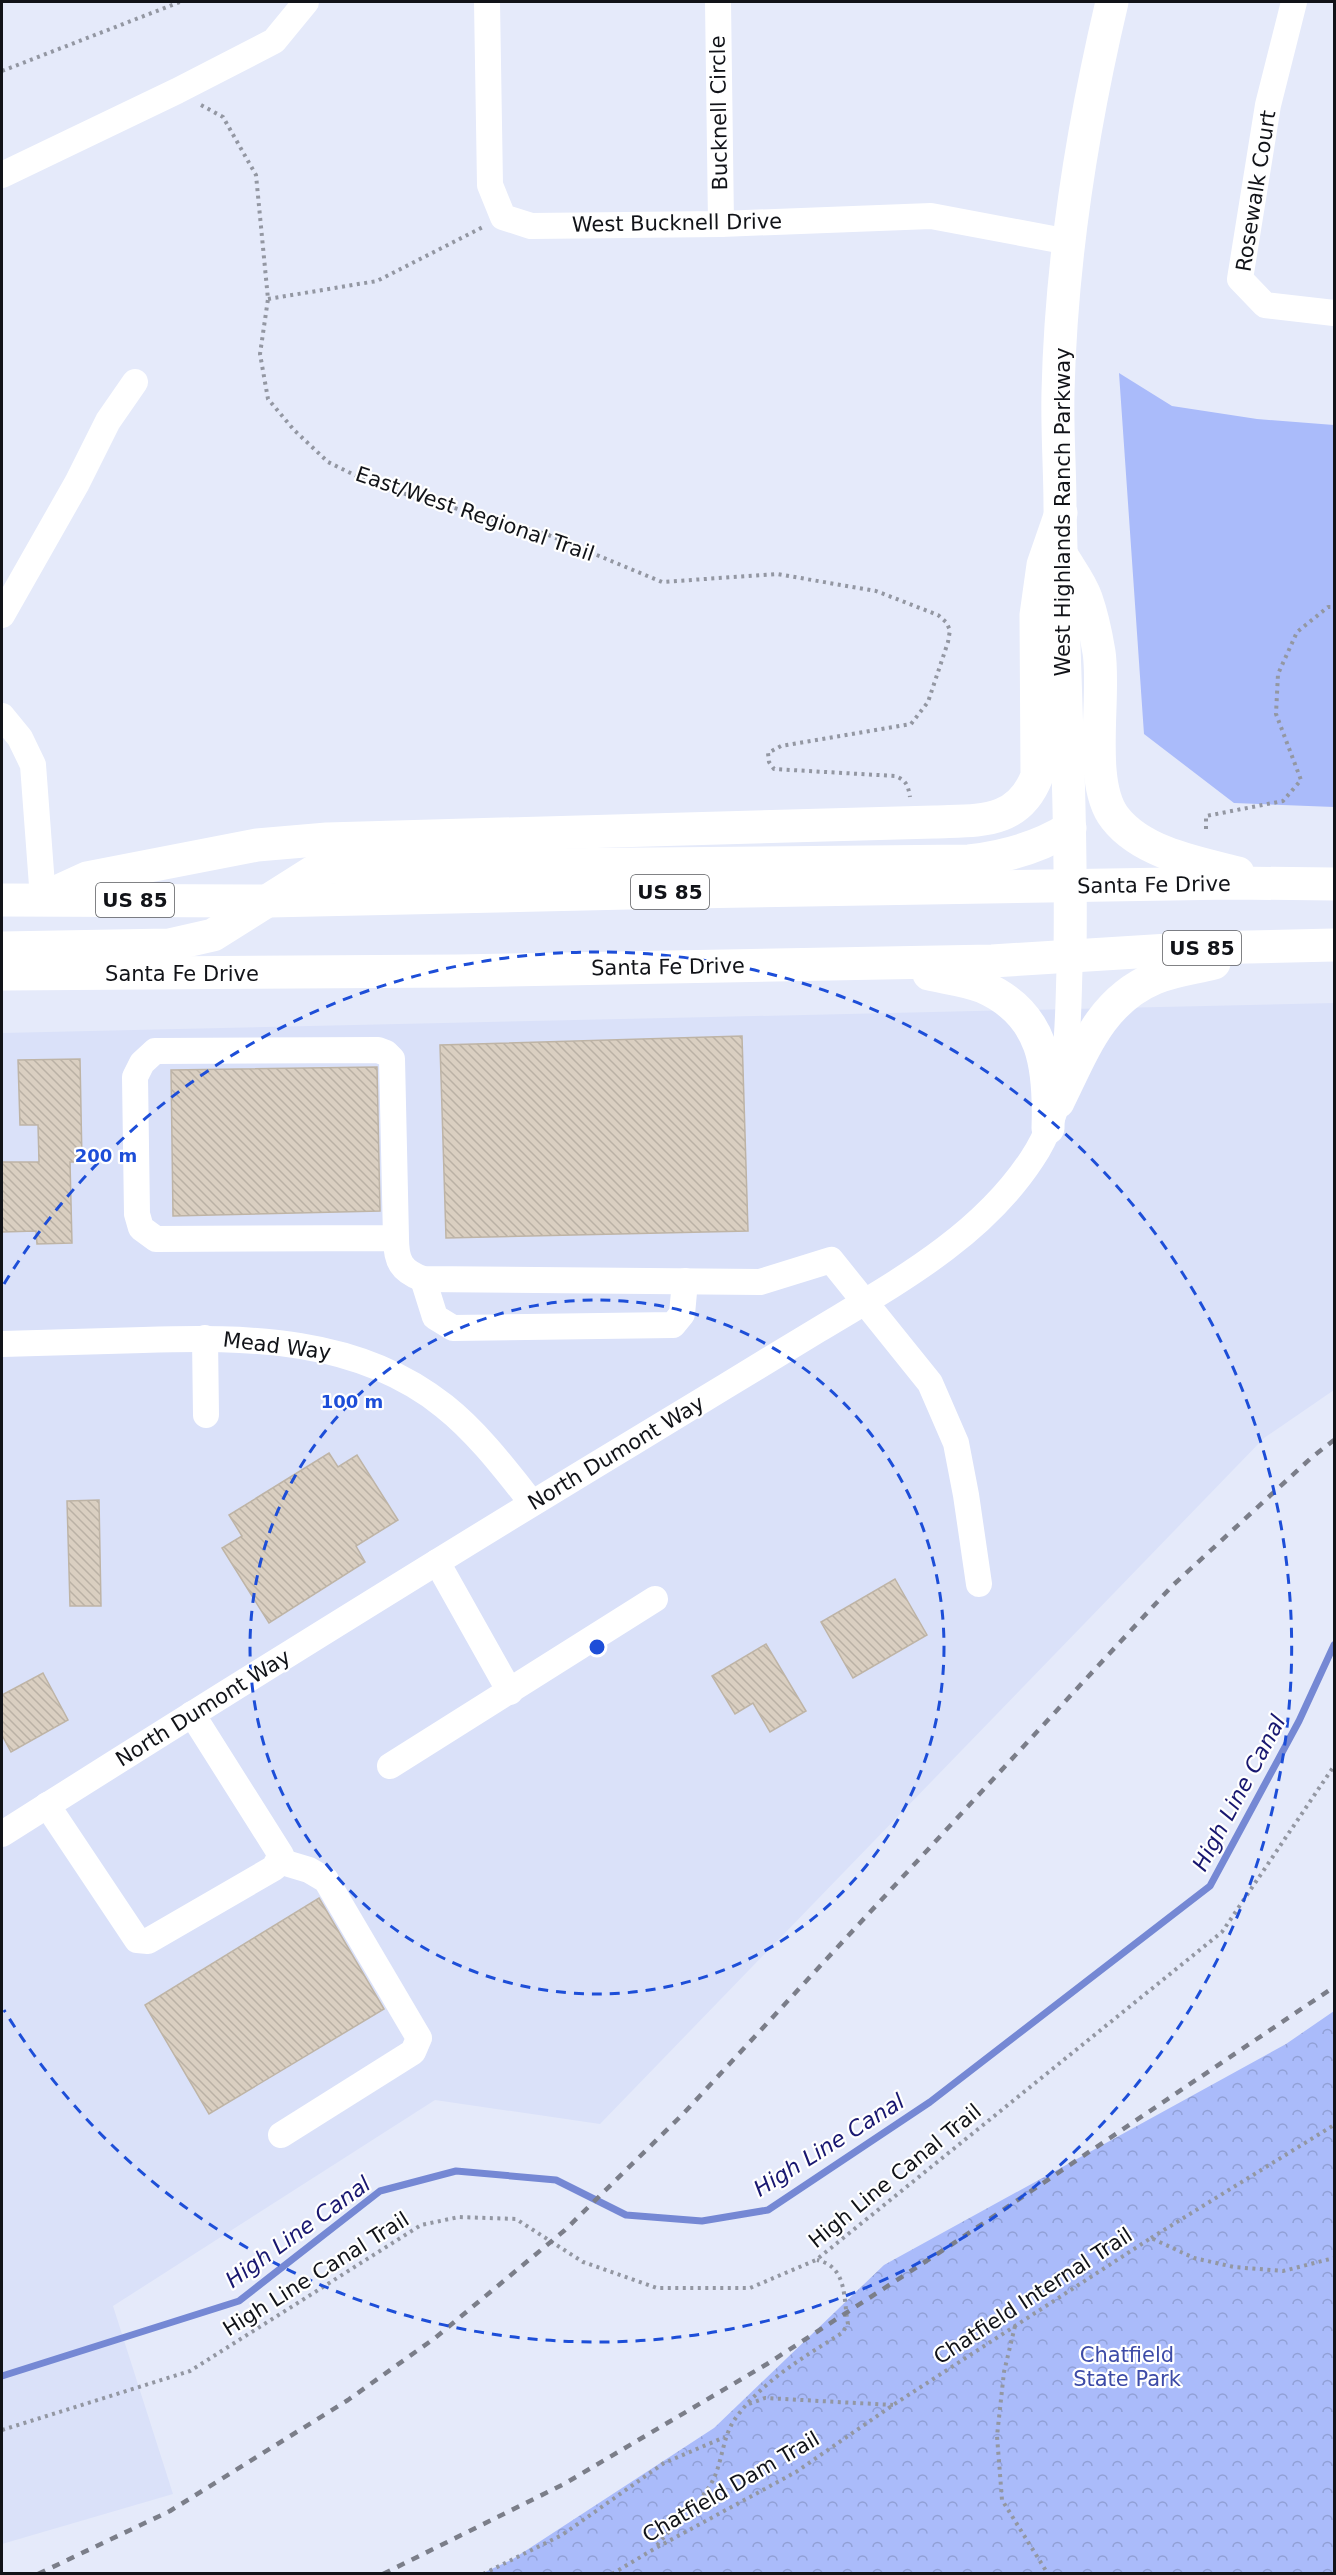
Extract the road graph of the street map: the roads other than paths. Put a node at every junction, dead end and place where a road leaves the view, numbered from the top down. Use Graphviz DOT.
graph roads {
  1 [pos="306,2"];
  2 [pos="487,2"];
  3 [pos="717,2"];
  4 [pos="1112,2"];
  5 [pos="1294,2"];
  6 [pos="2,175"];
  7 [pos="721,224"];
  8 [pos="1069,242"];
  9 [pos="1335,313"];
  10 [pos="135,382"];
  11 [pos="1061,513"];
  12 [pos="1061,554"];
  13 [pos="2,615"];
  14 [pos="2,716"];
  15 [pos="1070,828"];
  16 [pos="1281,884"];
  17 [pos="1335,884"];
  18 [pos="1071,886"];
  19 [pos="42,899"];
  20 [pos="2,900"];
  21 [pos="269,902"];
  22 [pos="1335,945"];
  23 [pos="1295,946"];
  24 [pos="2,948"];
  25 [pos="1070,955"];
  26 [pos="874,961"];
  27 [pos="2,974"];
  28 [pos="1053,1115"];
  29 [pos="396,1238"];
  30 [pos="423,1279"];
  31 [pos="685,1281"];
  32 [pos="863,1302"];
  33 [pos="205,1338"];
  34 [pos="2,1344"];
  35 [pos="206,1415"];
  36 [pos="532,1503"];
  37 [pos="437,1562"];
  38 [pos="979,1584"];
  39 [pos="655,1599"];
  40 [pos="510,1692"];
  41 [pos="192,1714"];
  42 [pos="390,1766"];
  43 [pos="47,1805"];
  44 [pos="2,1834"];
  45 [pos="279,1862"];
  46 [pos="281,2135"];
  1 -- 6 [label="street"];
  2 -- 7 [label="street, West Bucknell Drive"];
  3 -- 7 [label="street, Bucknell Circle"];
  4 -- 8 [label="main road, West Highlands Ranch Parkway"];
  5 -- 9 [label="street, Rosewalk Court"];
  7 -- 8 [label="street, West Bucknell Drive"];
  8 -- 11 [label="main road, West Highlands Ranch Parkway"];
  10 -- 13 [label="street"];
  11 -- 12 [label="main road, West Highlands Ranch Parkway"];
  11 -- 19 [label="main road"];
  12 -- 15 [label="main road, West Highlands Ranch Parkway"];
  12 -- 16 [label="main road"];
  14 -- 19 [label="street"];
  15 -- 18 [label="main road, West Highlands Ranch Parkway"];
  15 -- 21 [label="main road"];
  16 -- 17 [label="main road, Santa Fe Drive / US 85"];
  16 -- 18 [label="main road, Santa Fe Drive / US 85"];
  18 -- 21 [label="main road, Santa Fe Drive / US 85"];
  18 -- 25 [label="main road, West Highlands Ranch Parkway"];
  19 -- 20 [label="main road, Santa Fe Drive / US 85"];
  19 -- 21 [label="main road, Santa Fe Drive / US 85"];
  21 -- 24 [label="main road"];
  22 -- 23 [label="main road, Santa Fe Drive / US 85"];
  23 -- 25 [label="main road, Santa Fe Drive / US 85"];
  23 -- 28 [label="main road"];
  25 -- 26 [label="main road, Santa Fe Drive / US 85"];
  25 -- 28 [label="street, North Dumont Way"];
  26 -- 27 [label="main road, Santa Fe Drive / US 85"];
  26 -- 28 [label="main road"];
  28 -- 32 [label="street, North Dumont Way"];
  29 -- 29 [label="street"];
  29 -- 30 [label="street"];
  30 -- 31 [label="street"];
  30 -- 31 [label="street"];
  31 -- 32 [label="street"];
  32 -- 36 [label="street, North Dumont Way"];
  32 -- 38 [label="street"];
  33 -- 34 [label="street, Mead Way"];
  33 -- 35 [label="street"];
  33 -- 36 [label="street, Mead Way"];
  36 -- 37 [label="street, North Dumont Way"];
  37 -- 40 [label="street"];
  37 -- 41 [label="street, North Dumont Way"];
  39 -- 40 [label="street"];
  40 -- 42 [label="street"];
  41 -- 43 [label="street, North Dumont Way"];
  41 -- 45 [label="street"];
  43 -- 44 [label="street, North Dumont Way"];
  43 -- 45 [label="street"];
  45 -- 46 [label="street"];
}
